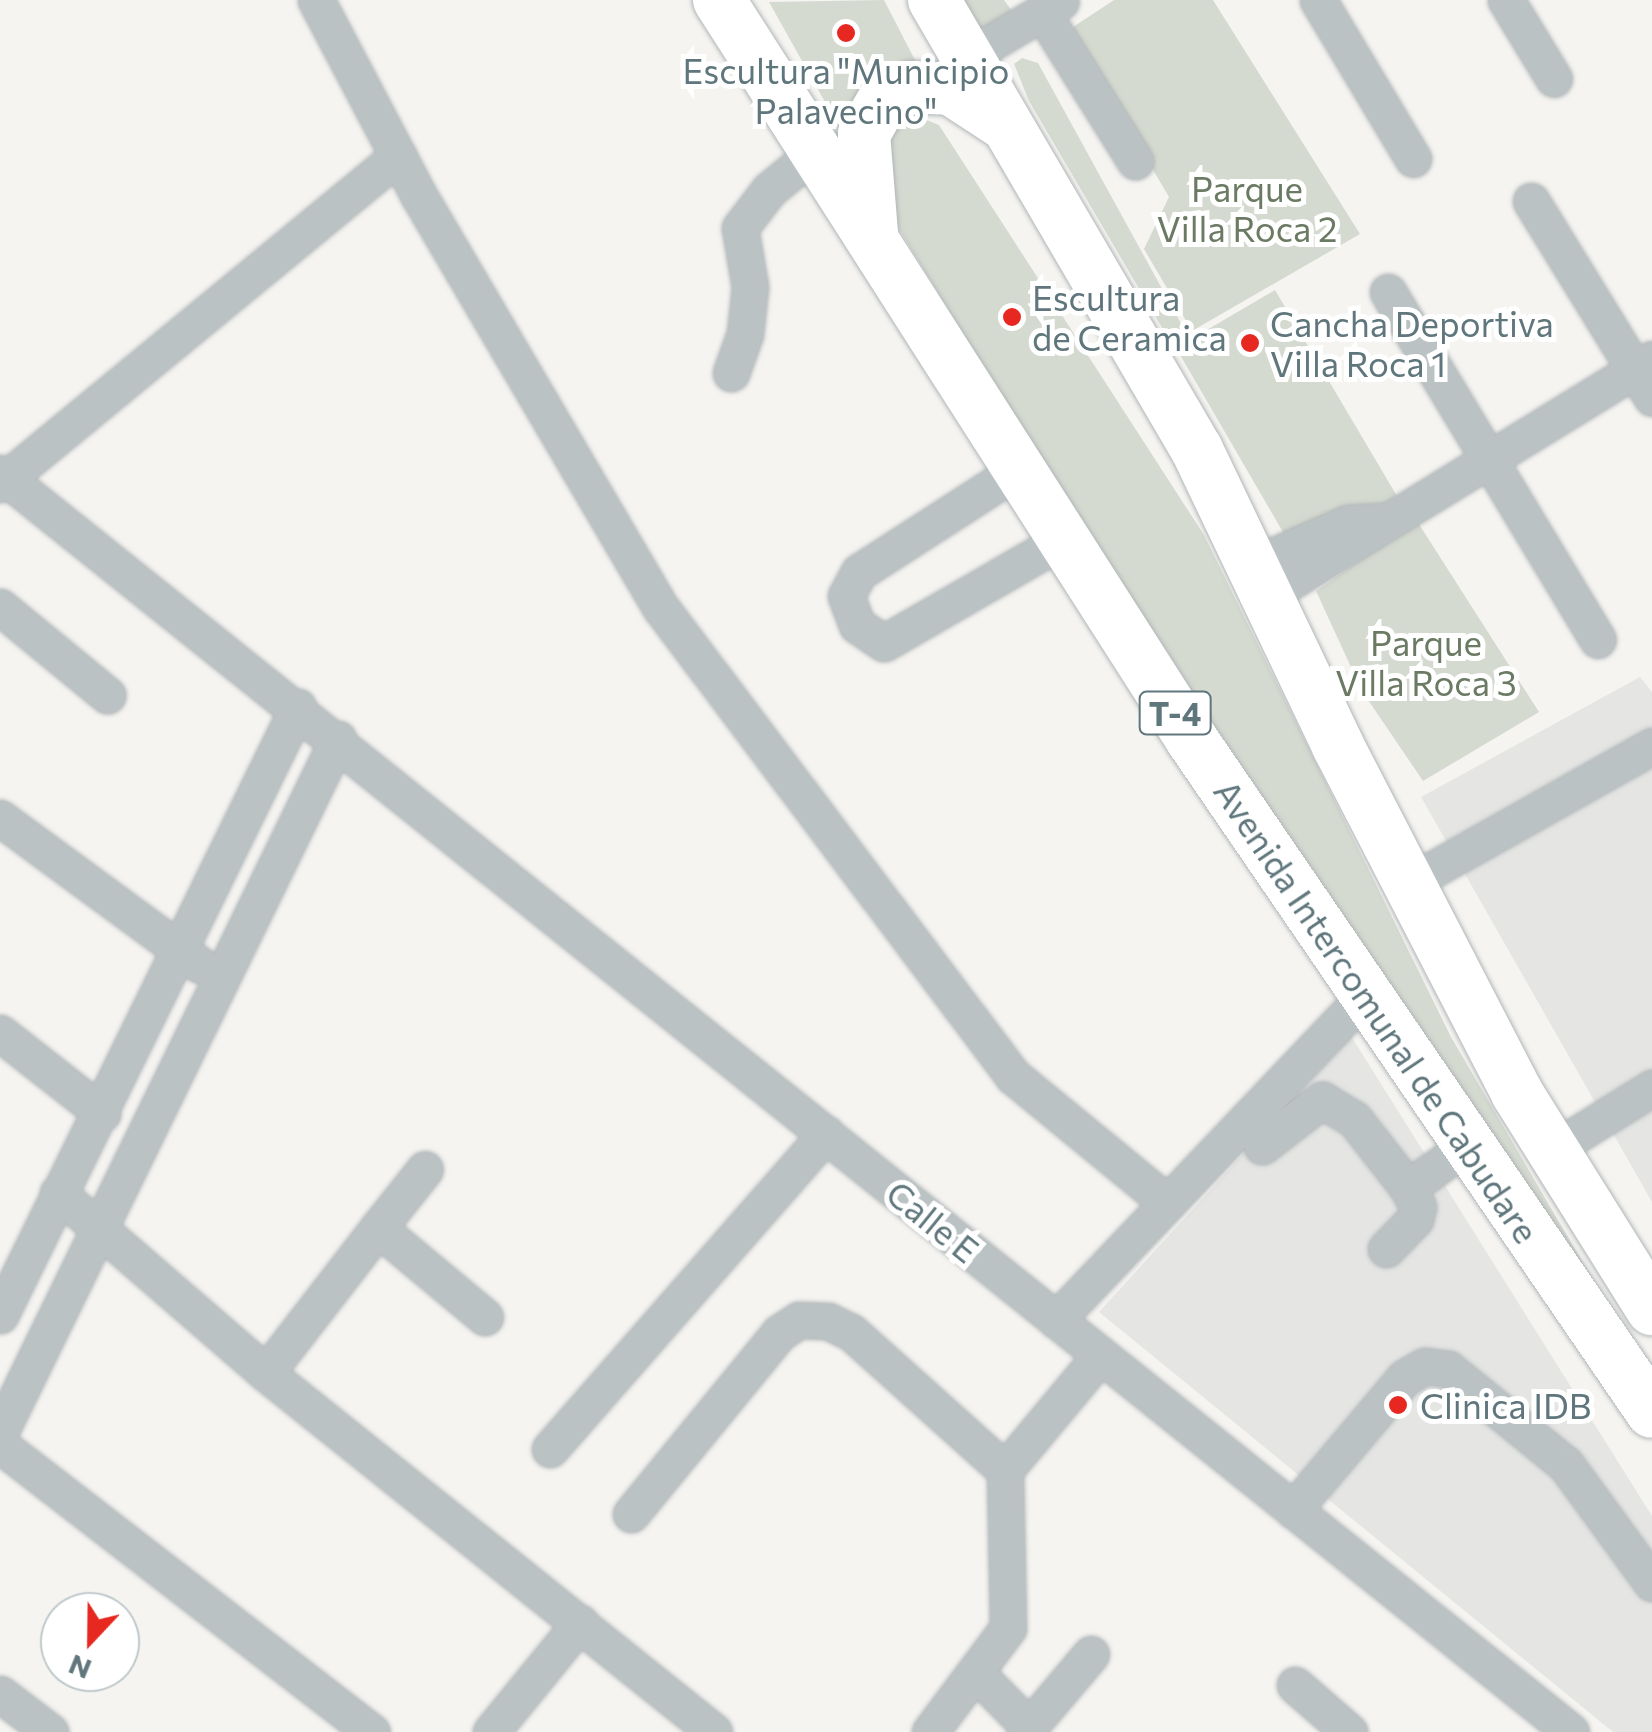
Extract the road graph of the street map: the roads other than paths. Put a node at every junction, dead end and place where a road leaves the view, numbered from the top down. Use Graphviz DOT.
graph roads {
  1 [pos="316,0"];
  2 [pos="719,0"];
  3 [pos="934,0"];
  4 [pos="1318,0"];
  5 [pos="1506,0"];
  6 [pos="1052,6"];
  7 [pos="967,57"];
  8 [pos="1554,79"];
  9 [pos="1008,127"];
  10 [pos="814,152"];
  11 [pos="398,156"];
  12 [pos="1412,159"];
  13 [pos="1134,161"];
  14 [pos="1531,201"];
  15 [pos="874,241"];
  16 [pos="1388,292"];
  17 [pos="731,373"];
  18 [pos="1646,375"];
  19 [pos="1489,459"];
  20 [pos="1019,469"];
  21 [pos="2,478"];
  22 [pos="1064,539"];
  23 [pos="1260,581"];
  24 [pos="0,607"];
  25 [pos="1598,640"];
  26 [pos="108,695"];
  27 [pos="298,707"];
  28 [pos="338,739"];
  29 [pos="1652,746"];
  30 [pos="0,818"];
  31 [pos="1409,883"];
  32 [pos="182,952"];
  33 [pos="221,980"];
  34 [pos="1366,994"];
  35 [pos="0,1033"];
  36 [pos="1652,1088"];
  37 [pos="102,1112"];
  38 [pos="826,1134"];
  39 [pos="1469,1144"];
  40 [pos="1262,1146"];
  41 [pos="1552,1150"];
  42 [pos="425,1168"];
  43 [pos="1408,1188"];
  44 [pos="58,1193"];
  45 [pos="1164,1200"];
  46 [pos="378,1228"];
  47 [pos="101,1230"];
  48 [pos="1386,1249"];
  49 [pos="1652,1309"];
  50 [pos="0,1315"];
  51 [pos="485,1317"];
  52 [pos="1056,1320"];
  53 [pos="1100,1356"];
  54 [pos="266,1374"];
  55 [pos="1652,1412"];
  56 [pos="0,1432"];
  57 [pos="0,1445"];
  58 [pos="550,1449"];
  59 [pos="1005,1470"];
  60 [pos="1293,1510"];
  61 [pos="632,1514"];
  62 [pos="1652,1583"];
  63 [pos="580,1623"];
  64 [pos="1092,1654"];
  65 [pos="977,1674"];
  66 [pos="1295,1685"];
  67 [pos="0,1694"];
  68 [pos="1549,1725"];
  69 [pos="1027,1730"];
  70 [pos="50,1732"];
  71 [pos="372,1732"];
  72 [pos="491,1732"];
  73 [pos="714,1732"];
  74 [pos="930,1732"];
  75 [pos="1349,1732"];
  1 -- 11 [label="street"];
  2 -- 10 [label="highway, Avenida Intercomunal de Cabudare / T-4"];
  3 -- 7 [label="highway, Avenida Intercomunal de Cabudare / T-4"];
  4 -- 12 [label="street"];
  5 -- 8 [label="street"];
  6 -- 7 [label="street"];
  6 -- 13 [label="street"];
  7 -- 9 [label="highway, Avenida Intercomunal de Cabudare / T-4"];
  9 -- 15 [label="highway, T-4"];
  9 -- 23 [label="highway, Avenida Intercomunal de Cabudare / T-4"];
  10 -- 15 [label="highway, Avenida Intercomunal de Cabudare / T-4"];
  10 -- 17 [label="street"];
  11 -- 21 [label="street"];
  11 -- 45 [label="street"];
  14 -- 18 [label="street"];
  15 -- 20 [label="highway, Avenida Intercomunal de Cabudare / T-4"];
  16 -- 19 [label="street"];
  18 -- 19 [label="street"];
  19 -- 23 [label="street"];
  19 -- 25 [label="street"];
  20 -- 22 [label="highway, Avenida Intercomunal de Cabudare / T-4"];
  20 -- 22 [label="street"];
  21 -- 27 [label="street, Calle E"];
  22 -- 34 [label="highway, Avenida Intercomunal de Cabudare / T-4"];
  23 -- 31 [label="highway, Avenida Intercomunal de Cabudare / T-4"];
  24 -- 26 [label="street"];
  27 -- 28 [label="street, Calle E"];
  27 -- 32 [label="street"];
  28 -- 33 [label="street"];
  28 -- 38 [label="street, Calle E"];
  29 -- 31 [label="street"];
  30 -- 32 [label="street"];
  31 -- 41 [label="highway, Avenida Intercomunal de Cabudare / T-4"];
  32 -- 33 [label="street"];
  32 -- 37 [label="street"];
  33 -- 47 [label="street"];
  34 -- 39 [label="highway, Avenida Intercomunal de Cabudare / T-4"];
  34 -- 45 [label="street"];
  35 -- 37 [label="street"];
  36 -- 41 [label="street"];
  37 -- 44 [label="street"];
  38 -- 52 [label="street, Calle E"];
  38 -- 58 [label="street"];
  39 -- 43 [label="street"];
  39 -- 55 [label="highway, Avenida Intercomunal de Cabudare / T-4"];
  40 -- 43 [label="street"];
  41 -- 49 [label="highway, Avenida Intercomunal de Cabudare / T-4"];
  42 -- 46 [label="street"];
  43 -- 48 [label="street"];
  44 -- 47 [label="street"];
  44 -- 50 [label="street"];
  45 -- 52 [label="street"];
  46 -- 51 [label="street"];
  46 -- 54 [label="street"];
  47 -- 54 [label="street"];
  47 -- 56 [label="street"];
  52 -- 53 [label="street, Calle E"];
  53 -- 59 [label="street"];
  53 -- 60 [label="street, Calle E"];
  54 -- 63 [label="street"];
  57 -- 71 [label="street"];
  59 -- 61 [label="street"];
  59 -- 65 [label="street"];
  60 -- 62 [label="street"];
  60 -- 68 [label="street, Calle E"];
  63 -- 72 [label="street"];
  63 -- 73 [label="street"];
  64 -- 69 [label="street"];
  65 -- 69 [label="street"];
  65 -- 74 [label="street"];
  66 -- 75 [label="street"];
  67 -- 70 [label="street"];
}
